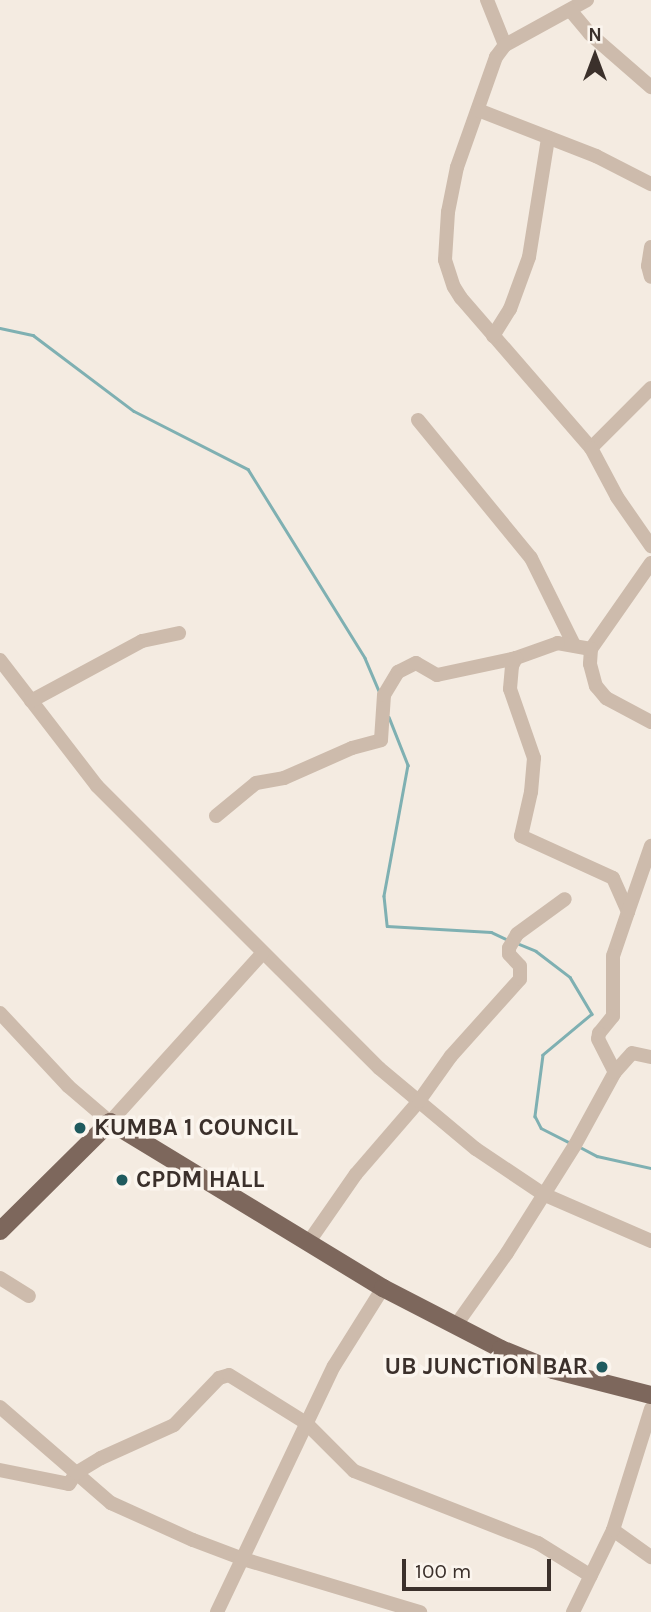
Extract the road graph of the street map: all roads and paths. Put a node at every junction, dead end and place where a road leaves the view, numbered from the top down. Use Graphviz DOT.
graph roads {
  1 [pos="486,0"];
  2 [pos="587,0"];
  3 [pos="570,10"];
  4 [pos="505,45"];
  5 [pos="651,87"];
  6 [pos="478,110"];
  7 [pos="548,138"];
  8 [pos="651,184"];
  9 [pos="651,247"];
  10 [pos="651,277"];
  11 [pos="493,336"];
  12 [pos="651,388"];
  13 [pos="418,420"];
  14 [pos="591,448"];
  15 [pos="651,546"];
  16 [pos="651,562"];
  17 [pos="179,633"];
  18 [pos="574,645"];
  19 [pos="591,649"];
  20 [pos="516,658"];
  21 [pos="0,660"];
  22 [pos="31,701"];
  23 [pos="651,722"];
  24 [pos="216,816"];
  25 [pos="651,846"];
  26 [pos="565,899"];
  27 [pos="628,912"];
  28 [pos="262,954"];
  29 [pos="0,1013"];
  30 [pos="651,1057"];
  31 [pos="615,1072"];
  32 [pos="419,1101"];
  33 [pos="110,1122"];
  34 [pos="543,1194"];
  35 [pos="0,1231"];
  36 [pos="651,1241"];
  37 [pos="308,1243"];
  38 [pos="0,1278"];
  39 [pos="383,1288"];
  40 [pos="29,1296"];
  41 [pos="456,1325"];
  42 [pos="651,1395"];
  43 [pos="0,1407"];
  44 [pos="651,1409"];
  45 [pos="306,1423"];
  46 [pos="0,1470"];
  47 [pos="76,1473"];
  48 [pos="613,1530"];
  49 [pos="651,1557"];
  50 [pos="243,1559"];
  51 [pos="591,1576"];
  52 [pos="217,1612"];
  53 [pos="420,1612"];
  54 [pos="573,1612"];
  1 -- 4 [label="street"];
  2 -- 3 [label="street"];
  3 -- 4 [label="street"];
  3 -- 5 [label="street"];
  4 -- 6 [label="street"];
  6 -- 7 [label="street"];
  6 -- 11 [label="street"];
  7 -- 8 [label="street"];
  7 -- 11 [label="street"];
  9 -- 10 [label="street"];
  11 -- 14 [label="street"];
  12 -- 14 [label="street"];
  13 -- 18 [label="street"];
  14 -- 15 [label="street"];
  16 -- 19 [label="street"];
  17 -- 22 [label="street"];
  18 -- 19 [label="street"];
  18 -- 20 [label="street"];
  19 -- 23 [label="street"];
  20 -- 24 [label="street"];
  20 -- 27 [label="street"];
  21 -- 22 [label="street"];
  22 -- 28 [label="street"];
  25 -- 27 [label="street"];
  26 -- 32 [label="street"];
  27 -- 31 [label="street"];
  28 -- 32 [label="street"];
  28 -- 33 [label="street"];
  29 -- 33 [label="street"];
  30 -- 31 [label="street"];
  31 -- 34 [label="street"];
  32 -- 34 [label="street"];
  32 -- 37 [label="street"];
  33 -- 35 [label="main road"];
  33 -- 37 [label="main road"];
  34 -- 36 [label="street"];
  34 -- 41 [label="street"];
  37 -- 39 [label="main road"];
  38 -- 40 [label="street"];
  39 -- 41 [label="main road"];
  39 -- 45 [label="street"];
  41 -- 42 [label="main road"];
  43 -- 47 [label="street"];
  44 -- 48 [label="street"];
  45 -- 47 [label="street"];
  45 -- 50 [label="street"];
  45 -- 51 [label="street"];
  46 -- 47 [label="street"];
  47 -- 50 [label="street"];
  48 -- 49 [label="street"];
  48 -- 51 [label="street"];
  50 -- 52 [label="street"];
  50 -- 53 [label="street"];
  51 -- 54 [label="street"];
}
